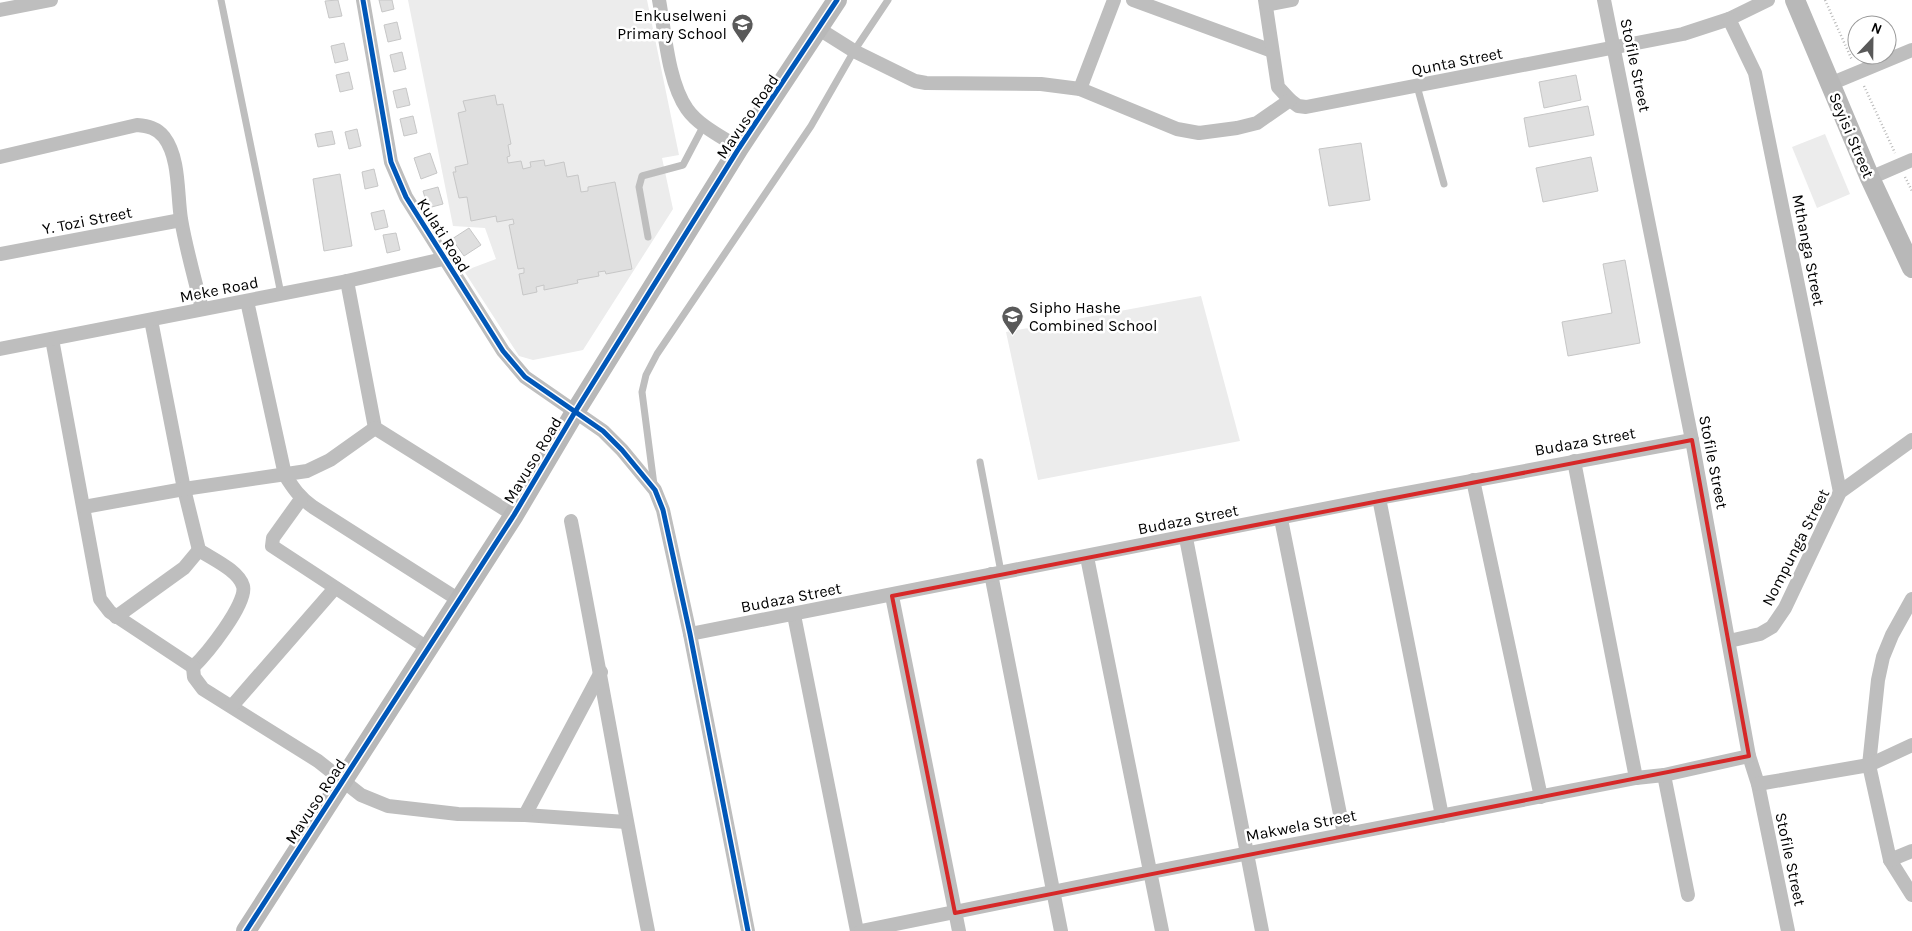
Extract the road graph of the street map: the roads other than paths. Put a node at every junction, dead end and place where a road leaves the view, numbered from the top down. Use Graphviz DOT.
graph roads {
  1 [pos="51,0"];
  2 [pos="220,0"];
  3 [pos="363,0"];
  4 [pos="658,0"];
  5 [pos="837,0"];
  6 [pos="888,0"];
  7 [pos="1114,0"];
  8 [pos="1133,0"];
  9 [pos="1292,0"];
  10 [pos="1604,0"];
  11 [pos="1768,0"];
  12 [pos="1795,0"];
  13 [pos="21,3"];
  14 [pos="1266,3"];
  15 [pos="0,10"];
  16 [pos="1729,20"];
  17 [pos="819,29"];
  18 [pos="1615,48"];
  19 [pos="1912,50"];
  20 [pos="854,51"];
  21 [pos="1272,51"];
  22 [pos="1830,84"];
  23 [pos="1417,86"];
  24 [pos="1080,89"];
  25 [pos="1290,100"];
  26 [pos="704,125"];
  27 [pos="739,148"];
  28 [pos="0,157"];
  29 [pos="1906,162"];
  30 [pos="1870,178"];
  31 [pos="1444,184"];
  32 [pos="181,220"];
  33 [pos="648,237"];
  34 [pos="0,254"];
  35 [pos="443,259"];
  36 [pos="1912,268"];
  37 [pos="347,281"];
  38 [pos="281,294"];
  39 [pos="247,301"];
  40 [pos="202,309"];
  41 [pos="151,320"];
  42 [pos="52,339"];
  43 [pos="0,349"];
  44 [pos="575,412"];
  45 [pos="375,428"];
  46 [pos="1692,440"];
  47 [pos="1912,440"];
  48 [pos="1574,461"];
  49 [pos="980,462"];
  50 [pos="285,475"];
  51 [pos="1473,480"];
  52 [pos="184,488"];
  53 [pos="654,490"];
  54 [pos="1840,492"];
  55 [pos="1379,498"];
  56 [pos="301,499"];
  57 [pos="84,507"];
  58 [pos="514,515"];
  59 [pos="1281,519"];
  60 [pos="571,521"];
  61 [pos="1186,538"];
  62 [pos="198,550"];
  63 [pos="1087,557"];
  64 [pos="996,573"];
  65 [pos="335,588"];
  66 [pos="892,596"];
  67 [pos="1912,599"];
  68 [pos="459,600"];
  69 [pos="794,615"];
  70 [pos="116,616"];
  71 [pos="690,634"];
  72 [pos="1729,641"];
  73 [pos="429,649"];
  74 [pos="193,667"];
  75 [pos="601,672"];
  76 [pos="232,706"];
  77 [pos="1912,744"];
  78 [pos="1748,756"];
  79 [pos="1869,765"];
  80 [pos="1664,775"];
  81 [pos="1636,778"];
  82 [pos="342,781"];
  83 [pos="1758,784"];
  84 [pos="1541,797"];
  85 [pos="525,815"];
  86 [pos="1442,816"];
  87 [pos="626,822"];
  88 [pos="1344,834"];
  89 [pos="1912,851"];
  90 [pos="1247,854"];
  91 [pos="1890,860"];
  92 [pos="1151,872"];
  93 [pos="1053,891"];
  94 [pos="1688,895"];
  95 [pos="1912,895"];
  96 [pos="956,913"];
  97 [pos="246,931"];
  98 [pos="648,931"];
  99 [pos="748,931"];
  100 [pos="859,931"];
  101 [pos="959,931"];
  102 [pos="1061,931"];
  103 [pos="1162,931"];
  104 [pos="1262,931"];
  105 [pos="1788,931"];
  1 -- 13 [label="street"];
  2 -- 38 [label="lane"];
  3 -- 35 [label="street, Kulati Road"];
  4 -- 26 [label="street"];
  5 -- 17 [label="street, Mavuso Road"];
  6 -- 20 [label="lane"];
  7 -- 24 [label="street"];
  8 -- 21 [label="street"];
  9 -- 14 [label="street"];
  10 -- 18 [label="street, Stofile Street"];
  11 -- 16 [label="street, Qunta Street"];
  12 -- 22 [label="street, Seyisi Street"];
  13 -- 15 [label="street"];
  14 -- 21 [label="street"];
  16 -- 18 [label="street, Qunta Street"];
  16 -- 54 [label="street, Mthanga Street"];
  17 -- 20 [label="street"];
  17 -- 27 [label="street, Mavuso Road"];
  18 -- 23 [label="street, Qunta Street"];
  18 -- 46 [label="street, Stofile Street"];
  19 -- 22 [label="street"];
  20 -- 24 [label="street"];
  20 -- 53 [label="lane"];
  21 -- 25 [label="street"];
  22 -- 30 [label="street, Seyisi Street"];
  23 -- 25 [label="street, Qunta Street"];
  23 -- 31 [label="lane"];
  24 -- 25 [label="street"];
  26 -- 27 [label="street"];
  26 -- 33 [label="lane"];
  27 -- 44 [label="street, Mavuso Road"];
  28 -- 32 [label="street"];
  29 -- 30 [label="street"];
  30 -- 36 [label="street, Seyisi Street"];
  32 -- 34 [label="street, Y. Tozi Street"];
  32 -- 40 [label="street"];
  35 -- 37 [label="street, Meke Road"];
  35 -- 44 [label="street, Kulati Road"];
  37 -- 38 [label="street, Meke Road"];
  37 -- 45 [label="street"];
  38 -- 39 [label="street, Meke Road"];
  39 -- 40 [label="street, Meke Road"];
  39 -- 50 [label="street"];
  40 -- 41 [label="street, Meke Road"];
  41 -- 42 [label="street, Meke Road"];
  41 -- 52 [label="street"];
  42 -- 43 [label="street, Meke Road"];
  42 -- 57 [label="street"];
  44 -- 53 [label="street, Kulati Road"];
  44 -- 58 [label="street, Mavuso Road"];
  45 -- 50 [label="street"];
  45 -- 58 [label="street"];
  46 -- 48 [label="street, Budaza Street"];
  46 -- 72 [label="street, Stofile Street"];
  47 -- 54 [label="street, Nompunga Street"];
  48 -- 51 [label="street, Budaza Street"];
  48 -- 81 [label="street"];
  49 -- 64 [label="lane"];
  50 -- 52 [label="street"];
  50 -- 56 [label="street"];
  51 -- 55 [label="street, Budaza Street"];
  51 -- 84 [label="street"];
  52 -- 57 [label="street"];
  52 -- 62 [label="street"];
  53 -- 71 [label="street, Kulati Road"];
  54 -- 72 [label="street, Nompunga Street"];
  55 -- 59 [label="street, Budaza Street"];
  55 -- 86 [label="street"];
  56 -- 65 [label="street"];
  56 -- 68 [label="street"];
  57 -- 70 [label="street"];
  58 -- 68 [label="street, Mavuso Road"];
  59 -- 61 [label="street, Budaza Street"];
  59 -- 88 [label="street"];
  60 -- 75 [label="street"];
  61 -- 63 [label="street, Budaza Street"];
  61 -- 90 [label="street"];
  62 -- 70 [label="street"];
  62 -- 74 [label="street"];
  63 -- 64 [label="street, Budaza Street"];
  63 -- 92 [label="street"];
  64 -- 66 [label="street, Budaza Street"];
  64 -- 93 [label="street"];
  65 -- 73 [label="street"];
  65 -- 76 [label="street"];
  66 -- 69 [label="street, Budaza Street"];
  66 -- 96 [label="street"];
  67 -- 79 [label="street"];
  68 -- 73 [label="street, Mavuso Road"];
  69 -- 71 [label="street, Budaza Street"];
  69 -- 100 [label="street"];
  70 -- 74 [label="street"];
  71 -- 99 [label="street, Kulati Road"];
  72 -- 78 [label="street, Stofile Street"];
  73 -- 82 [label="street, Mavuso Road"];
  74 -- 76 [label="street"];
  75 -- 85 [label="street"];
  75 -- 87 [label="street"];
  76 -- 82 [label="street"];
  77 -- 79 [label="street"];
  78 -- 80 [label="street, Makwela Street"];
  78 -- 83 [label="street, Stofile Street"];
  79 -- 83 [label="street"];
  79 -- 91 [label="street"];
  80 -- 81 [label="street, Makwela Street"];
  80 -- 94 [label="street"];
  81 -- 84 [label="street, Makwela Street"];
  82 -- 85 [label="street"];
  82 -- 97 [label="street, Mavuso Road"];
  83 -- 105 [label="street, Stofile Street"];
  84 -- 86 [label="street, Makwela Street"];
  85 -- 87 [label="street"];
  86 -- 88 [label="street, Makwela Street"];
  87 -- 98 [label="street"];
  88 -- 90 [label="street, Makwela Street"];
  89 -- 91 [label="street"];
  90 -- 92 [label="street, Makwela Street"];
  90 -- 104 [label="street"];
  91 -- 95 [label="street"];
  92 -- 93 [label="street, Makwela Street"];
  92 -- 103 [label="street"];
  93 -- 96 [label="street, Makwela Street"];
  93 -- 102 [label="street"];
  96 -- 100 [label="street, Makwela Street"];
  96 -- 101 [label="street"];
}
